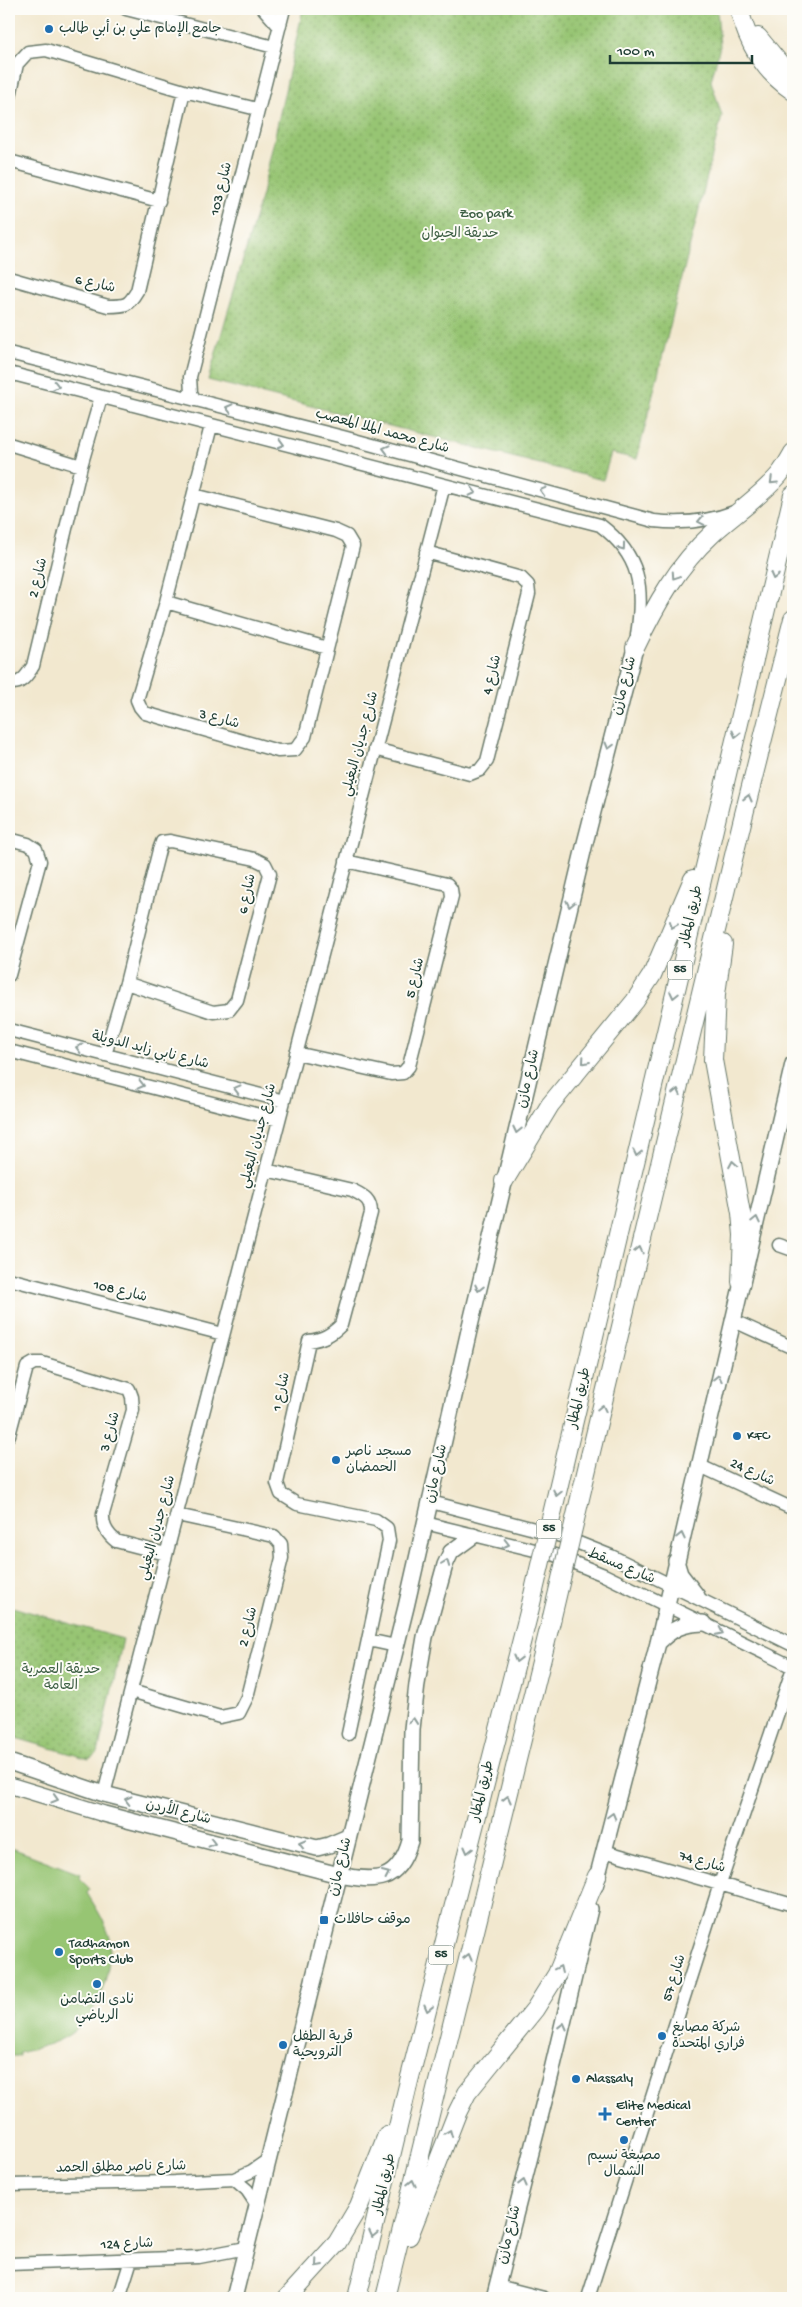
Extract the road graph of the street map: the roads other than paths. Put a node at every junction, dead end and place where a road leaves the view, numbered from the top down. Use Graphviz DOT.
graph roads {
  1 [pos="126,9"];
  2 [pos="264,9"];
  3 [pos="284,9"];
  4 [pos="740,9"];
  5 [pos="750,9"];
  6 [pos="279,26"];
  7 [pos="274,47"];
  8 [pos="793,71"];
  9 [pos="184,91"];
  10 [pos="793,91"];
  11 [pos="9,101"];
  12 [pos="257,109"];
  13 [pos="9,161"];
  14 [pos="159,200"];
  15 [pos="9,278"];
  16 [pos="9,353"];
  17 [pos="9,374"];
  18 [pos="190,377"];
  19 [pos="172,394"];
  20 [pos="101,397"];
  21 [pos="195,400"];
  22 [pos="211,426"];
  23 [pos="314,430"];
  24 [pos="343,437"];
  25 [pos="9,444"];
  26 [pos="305,450"];
  27 [pos="793,453"];
  28 [pos="333,457"];
  29 [pos="81,466"];
  30 [pos="444,485"];
  31 [pos="194,495"];
  32 [pos="793,495"];
  33 [pos="747,506"];
  34 [pos="612,510"];
  35 [pos="600,525"];
  36 [pos="426,552"];
  37 [pos="166,602"];
  38 [pos="793,619"];
  39 [pos="327,648"];
  40 [pos="635,648"];
  41 [pos="9,682"];
  42 [pos="375,749"];
  43 [pos="742,822"];
  44 [pos="9,839"];
  45 [pos="708,850"];
  46 [pos="346,861"];
  47 [pos="11,957"];
  48 [pos="9,976"];
  49 [pos="126,983"];
  50 [pos="9,1030"];
  51 [pos="9,1051"];
  52 [pos="296,1053"];
  53 [pos="105,1055"];
  54 [pos="793,1064"];
  55 [pos="172,1072"];
  56 [pos="197,1078"];
  57 [pos="165,1091"];
  58 [pos="192,1098"];
  59 [pos="284,1101"];
  60 [pos="279,1120"];
  61 [pos="266,1170"];
  62 [pos="504,1181"];
  63 [pos="779,1245"];
  64 [pos="793,1250"];
  65 [pos="9,1279"];
  66 [pos="741,1282"];
  67 [pos="732,1320"];
  68 [pos="223,1334"];
  69 [pos="793,1348"];
  70 [pos="9,1435"];
  71 [pos="698,1465"];
  72 [pos="431,1502"];
  73 [pos="793,1509"];
  74 [pos="176,1515"];
  75 [pos="425,1523"];
  76 [pos="473,1536"];
  77 [pos="166,1554"];
  78 [pos="676,1561"];
  79 [pos="672,1584"];
  80 [pos="696,1596"];
  81 [pos="667,1603"];
  82 [pos="703,1624"];
  83 [pos="658,1643"];
  84 [pos="368,1644"];
  85 [pos="793,1645"];
  86 [pos="395,1650"];
  87 [pos="793,1668"];
  88 [pos="131,1691"];
  89 [pos="348,1734"];
  90 [pos="10,1764"];
  91 [pos="9,1785"];
  92 [pos="104,1794"];
  93 [pos="192,1816"];
  94 [pos="188,1837"];
  95 [pos="348,1837"];
  96 [pos="604,1851"];
  97 [pos="339,1875"];
  98 [pos="597,1876"];
  99 [pos="720,1884"];
  100 [pos="793,1904"];
  101 [pos="409,2081"];
  102 [pos="268,2160"];
  103 [pos="234,2179"];
  104 [pos="9,2185"];
  105 [pos="257,2205"];
  106 [pos="246,2248"];
  107 [pos="131,2260"];
  108 [pos="9,2264"];
  109 [pos="496,2292"];
  110 [pos="386,2295"];
  111 [pos="119,2298"];
  112 [pos="234,2298"];
  113 [pos="287,2298"];
  114 [pos="357,2298"];
  115 [pos="544,2298"];
  116 [pos="588,2298"];
  1 -- 7 [label="street"];
  2 -- 6 [label="street"];
  3 -- 6 [label="street, شارع 103"];
  4 -- 10 [label="highway"];
  5 -- 8 [label="highway"];
  6 -- 7 [label="street, شارع 103"];
  7 -- 12 [label="street, شارع 103"];
  9 -- 11 [label="street"];
  9 -- 12 [label="street"];
  9 -- 14 [label="street, شارع 6"];
  12 -- 18 [label="street, شارع 103"];
  13 -- 14 [label="street"];
  14 -- 15 [label="street, شارع 6"];
  16 -- 19 [label="street, شارع محمد الملا المعصب"];
  17 -- 20 [label="street, one-way"];
  18 -- 19 [label="street"];
  18 -- 21 [label="street, شارع 103"];
  19 -- 21 [label="street, شارع محمد الملا المعصب"];
  20 -- 22 [label="street"];
  20 -- 29 [label="street, شارع 2"];
  23 -- 21 [label="street, شارع محمد الملا المعصب, one-way"];
  22 -- 26 [label="street, one-way"];
  22 -- 31 [label="street, شارع 3"];
  23 -- 24 [label="street, شارع محمد الملا المعصب"];
  23 -- 26 [label="street"];
  24 -- 28 [label="street"];
  34 -- 24 [label="street, شارع محمد الملا المعصب, one-way"];
  25 -- 29 [label="street"];
  26 -- 28 [label="street"];
  27 -- 33 [label="highway, one-way"];
  28 -- 30 [label="street"];
  29 -- 41 [label="street, شارع 2"];
  30 -- 35 [label="street, one-way"];
  30 -- 36 [label="street, شارع جديان البغيلي"];
  31 -- 37 [label="street, شارع 3"];
  31 -- 39 [label="street, شارع 3"];
  32 -- 45 [label="highway, طريق المطار / 55, one-way"];
  33 -- 34 [label="street, شارع محمد الملا المعصب, one-way"];
  33 -- 40 [label="highway, one-way"];
  34 -- 35 [label="street"];
  35 -- 40 [label="street, one-way"];
  36 -- 42 [label="street, شارع جديان البغيلي"];
  36 -- 42 [label="street, شارع 4"];
  37 -- 39 [label="street"];
  37 -- 39 [label="street, شارع 3"];
  43 -- 38 [label="highway, طريق المطار / 55, one-way"];
  40 -- 62 [label="main road, شارع مازن, one-way"];
  42 -- 46 [label="street, شارع جديان البغيلي"];
  66 -- 43 [label="highway, one-way"];
  110 -- 43 [label="highway, طريق المطار / 55, one-way, bridge"];
  44 -- 47 [label="street"];
  45 -- 62 [label="highway, one-way"];
  45 -- 101 [label="highway, طريق المطار / 55, one-way, bridge"];
  46 -- 52 [label="street, شارع جديان البغيلي"];
  46 -- 52 [label="street, شارع 5"];
  47 -- 48 [label="street"];
  49 -- 49 [label="street, شارع 6"];
  49 -- 53 [label="street, شارع 6"];
  53 -- 50 [label="street, شارع نابي زايد الدويلة, one-way"];
  51 -- 57 [label="street, one-way"];
  52 -- 59 [label="street, شارع جديان البغيلي"];
  53 -- 55 [label="street, شارع نابي زايد الدويلة"];
  66 -- 54 [label="main road, شارع مازن, one-way"];
  55 -- 56 [label="street, شارع نابي زايد الدويلة"];
  55 -- 57 [label="street"];
  56 -- 58 [label="street"];
  59 -- 56 [label="street, شارع نابي زايد الدويلة, one-way"];
  57 -- 58 [label="street"];
  58 -- 60 [label="street"];
  59 -- 60 [label="street, شارع جديان البغيلي"];
  60 -- 61 [label="street, شارع جديان البغيلي"];
  61 -- 68 [label="street, شارع جديان البغيلي"];
  61 -- 84 [label="street, شارع 1"];
  62 -- 72 [label="main road, شارع مازن, one-way"];
  63 -- 64 [label="street"];
  65 -- 68 [label="street, شارع 108"];
  66 -- 67 [label="main road, شارع مازن"];
  67 -- 69 [label="street"];
  71 -- 67 [label="main road, شارع مازن, one-way"];
  68 -- 74 [label="street, شارع جديان البغيلي"];
  70 -- 77 [label="street, شارع 3"];
  71 -- 73 [label="street, شارع 24"];
  78 -- 71 [label="main road, شارع مازن, one-way"];
  72 -- 75 [label="main road, شارع مازن"];
  72 -- 79 [label="street, شارع مسقط"];
  74 -- 77 [label="street, شارع جديان البغيلي"];
  74 -- 88 [label="street, شارع 2"];
  75 -- 76 [label="street, شارع مسقط"];
  75 -- 86 [label="main road, شارع مازن"];
  76 -- 81 [label="street, شارع مسقط, one-way"];
  97 -- 76 [label="main road, شارع الأردن, one-way"];
  77 -- 88 [label="street, شارع جديان البغيلي"];
  78 -- 79 [label="main road, شارع مازن"];
  78 -- 80 [label="main road"];
  79 -- 80 [label="street, شارع مسقط"];
  79 -- 81 [label="main road, شارع مازن"];
  80 -- 85 [label="street, شارع مسقط"];
  81 -- 82 [label="street, شارع مسقط"];
  81 -- 83 [label="main road, شارع مازن"];
  82 -- 83 [label="main road"];
  82 -- 87 [label="street, شارع مسقط, one-way"];
  96 -- 83 [label="main road, شارع مازن, one-way"];
  84 -- 86 [label="street"];
  84 -- 89 [label="street, شارع 1"];
  86 -- 95 [label="main road, شارع مازن"];
  87 -- 99 [label="street, شارع 57"];
  88 -- 92 [label="street, شارع جديان البغيلي"];
  90 -- 92 [label="main road, شارع الأردن"];
  91 -- 94 [label="main road, شارع الأردن, one-way"];
  93 -- 92 [label="main road, شارع الأردن, one-way"];
  93 -- 94 [label="main road"];
  95 -- 93 [label="main road, شارع الأردن, one-way"];
  94 -- 97 [label="main road, شارع الأردن, one-way"];
  95 -- 97 [label="main road, شارع مازن"];
  96 -- 98 [label="main road, شارع مازن"];
  96 -- 99 [label="street, شارع 74"];
  97 -- 102 [label="main road, شارع مازن"];
  109 -- 98 [label="main road, شارع مازن, one-way"];
  110 -- 98 [label="highway, one-way"];
  99 -- 100 [label="street, شارع 74"];
  99 -- 116 [label="street, شارع 57"];
  101 -- 113 [label="highway, one-way"];
  101 -- 114 [label="highway, طريق المطار / 55, one-way"];
  102 -- 103 [label="street, شارع ناصر مطلق الحمد"];
  102 -- 105 [label="main road, شارع مازن"];
  103 -- 104 [label="street, شارع ناصر مطلق الحمد"];
  103 -- 105 [label="street"];
  105 -- 106 [label="main road, شارع مازن"];
  106 -- 107 [label="street, شارع 124"];
  106 -- 112 [label="main road, شارع مازن"];
  107 -- 108 [label="street, شارع 124"];
  107 -- 111 [label="street"];
  109 -- 115 [label="street"];
}
